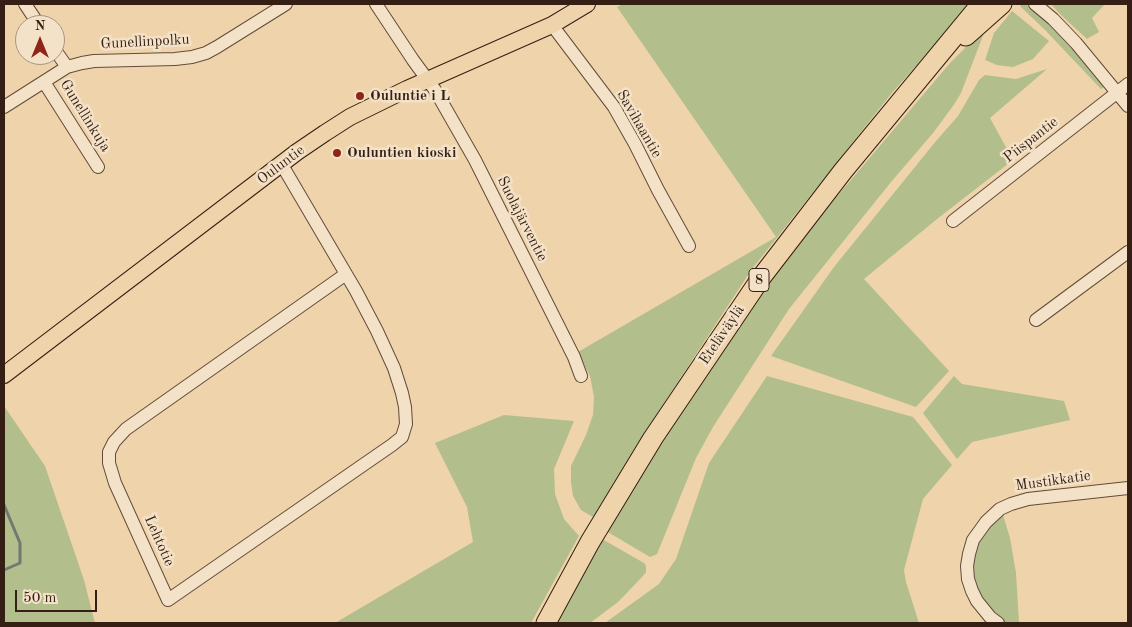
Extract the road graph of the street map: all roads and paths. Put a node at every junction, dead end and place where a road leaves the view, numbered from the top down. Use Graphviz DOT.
graph roads {
  1 [pos="25,4"];
  2 [pos="286,4"];
  3 [pos="376,4"];
  4 [pos="587,4"];
  5 [pos="1035,4"];
  6 [pos="992,7"];
  7 [pos="32,15"];
  8 [pos="552,25"];
  9 [pos="65,64"];
  10 [pos="67,67"];
  11 [pos="427,80"];
  12 [pos="44,82"];
  13 [pos="1128,84"];
  14 [pos="1118,92"];
  15 [pos="1128,106"];
  16 [pos="4,107"];
  17 [pos="282,164"];
  18 [pos="98,167"];
  19 [pos="953,221"];
  20 [pos="689,246"];
  21 [pos="1128,252"];
  22 [pos="346,274"];
  23 [pos="1036,320"];
  24 [pos="4,375"];
  25 [pos="581,376"];
  26 [pos="1128,488"];
  27 [pos="546,623"];
  28 [pos="998,623"];
  1 -- 7 [label="street"];
  2 -- 10 [label="street, Gunellinpolku"];
  3 -- 11 [label="street, Suolajärventie"];
  4 -- 8 [label="main road, Ouluntie"];
  5 -- 14 [label="street"];
  6 -- 27 [label="highway, Eteläväylä / 8"];
  8 -- 11 [label="main road, Ouluntie"];
  8 -- 20 [label="street, Savihaantie"];
  9 -- 10 [label="street"];
  10 -- 12 [label="street, Gunellinpolku"];
  11 -- 17 [label="main road, Ouluntie"];
  11 -- 25 [label="street, Suolajärventie"];
  12 -- 16 [label="street, Gunellinpolku"];
  12 -- 18 [label="street, Gunellinkuja"];
  13 -- 14 [label="street, Piispantie"];
  14 -- 15 [label="street"];
  14 -- 19 [label="street, Piispantie"];
  17 -- 22 [label="street, Lehtotie"];
  17 -- 24 [label="main road, Ouluntie"];
  21 -- 23 [label="street"];
  22 -- 22 [label="street, Lehtotie"];
  26 -- 28 [label="street, Mustikkatie"];
}
